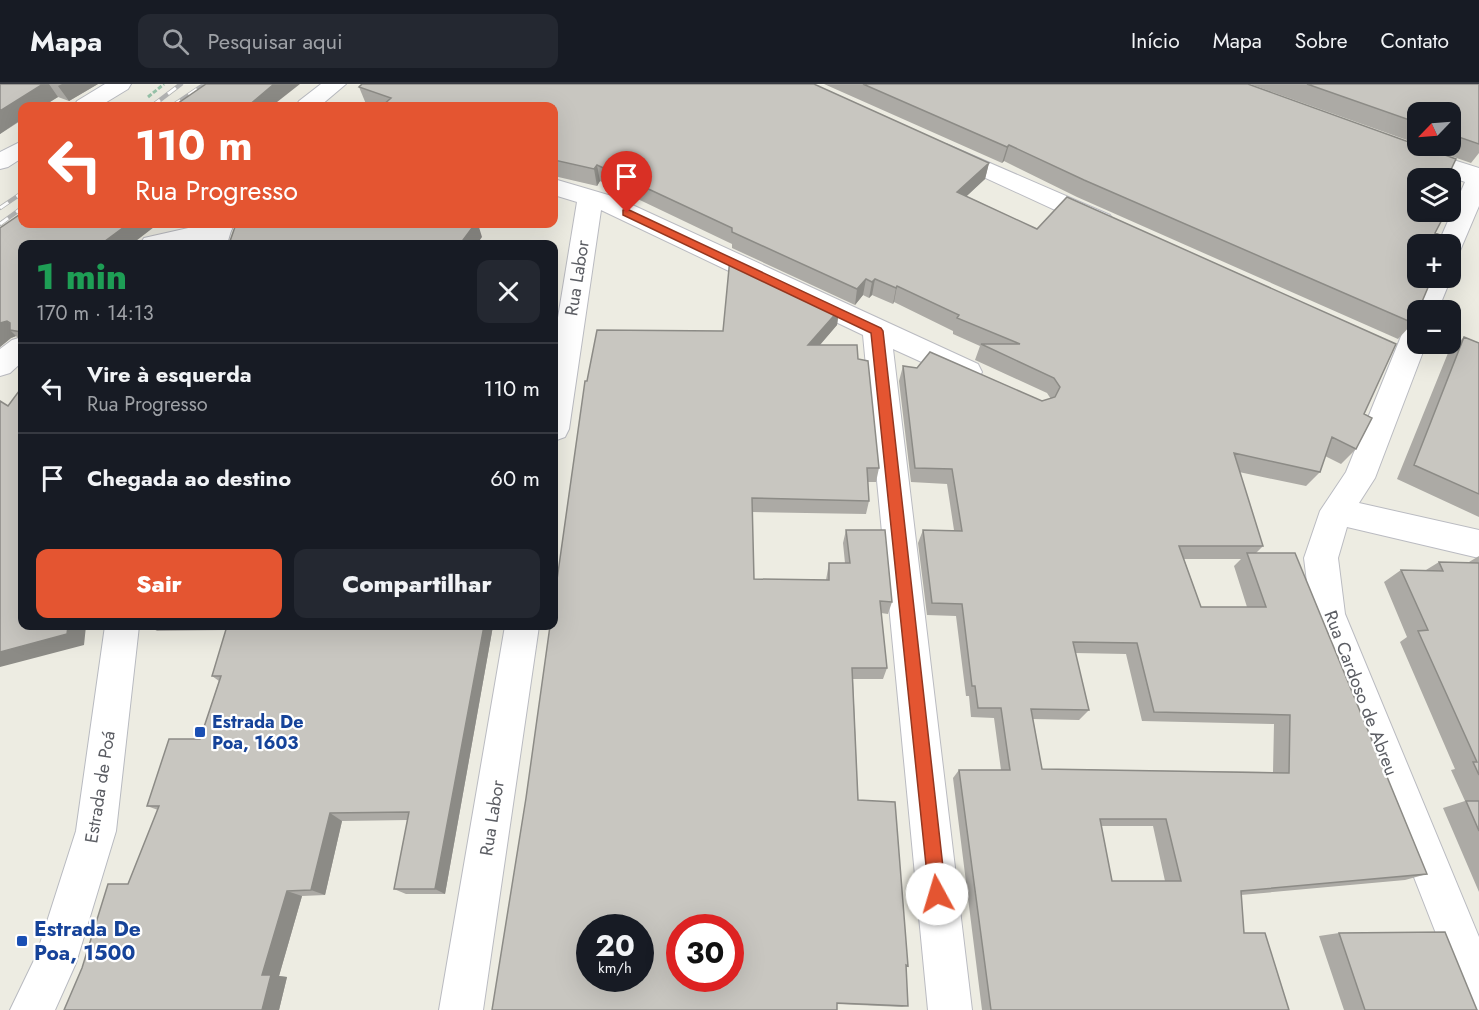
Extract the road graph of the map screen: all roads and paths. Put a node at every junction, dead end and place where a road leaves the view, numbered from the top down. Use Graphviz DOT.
graph roads {
  1 [pos="120,84"];
  2 [pos="335,84"];
  3 [pos="91,102"];
  4 [pos="312,102"];
  5 [pos="923,141"];
  6 [pos="1389,146"];
  7 [pos="18,150"];
  8 [pos="0,162"];
  9 [pos="1478,177"];
  10 [pos="558,188"];
  11 [pos="590,198"];
  12 [pos="218,232"];
  13 [pos="1127,233"];
  14 [pos="1455,234"];
  15 [pos="175,240"];
  16 [pos="877,331"];
  17 [pos="1403,344"];
  18 [pos="18,350"];
  19 [pos="0,365"];
  20 [pos="994,384"];
  21 [pos="558,403"];
  22 [pos="1336,511"];
  23 [pos="1479,544"];
  24 [pos="121,630"];
  25 [pos="521,630"];
  26 [pos="1479,990"];
  27 [pos="32,1010"];
  28 [pos="461,1010"];
  29 [pos="950,1010"];
  1 -- 3 [label="street"];
  2 -- 4 [label="street"];
  5 -- 13 [label="street"];
  6 -- 9 [label="street"];
  7 -- 8 [label="street"];
  9 -- 14 [label="street"];
  10 -- 11 [label="street"];
  11 -- 16 [label="street"];
  11 -- 21 [label="street, Rua Labor"];
  12 -- 15 [label="street"];
  16 -- 20 [label="street"];
  16 -- 29 [label="street"];
  17 -- 22 [label="street, Rua Cardoso de Abreu"];
  18 -- 19 [label="street"];
  22 -- 23 [label="street"];
  22 -- 26 [label="street, Rua Cardoso de Abreu"];
  24 -- 27 [label="street, Estrada de Poá"];
  25 -- 28 [label="street, Rua Labor"];
}
